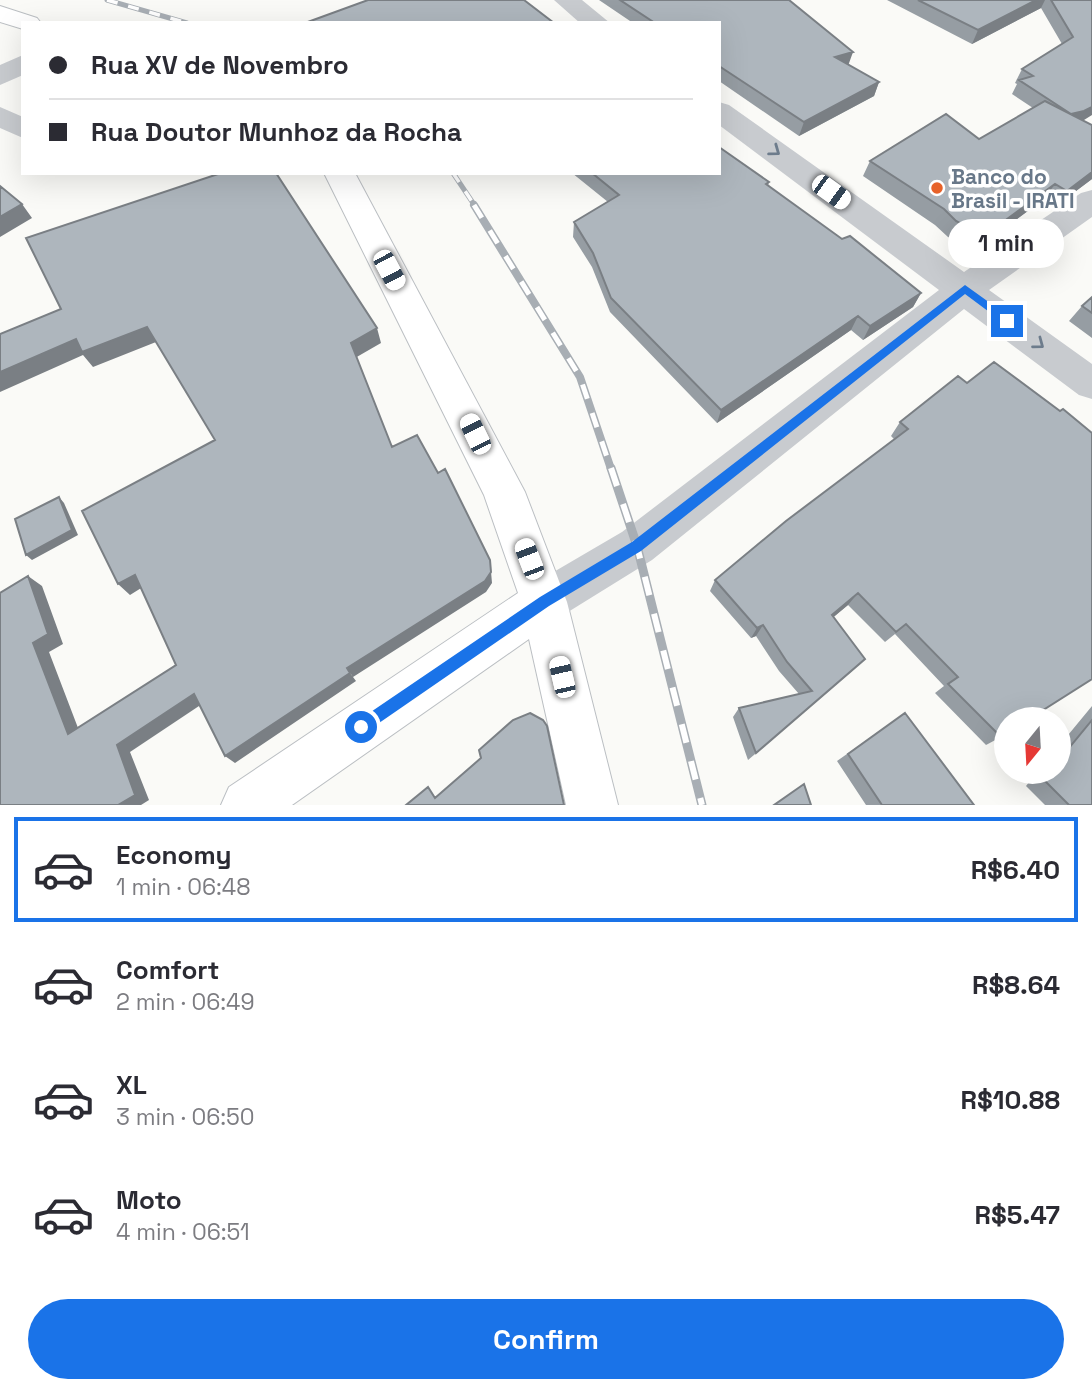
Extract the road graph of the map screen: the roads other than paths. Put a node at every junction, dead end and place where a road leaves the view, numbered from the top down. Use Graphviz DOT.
graph roads {
  1 [pos="566,0"];
  2 [pos="0,14"];
  3 [pos="22,21"];
  4 [pos="594,21"];
  5 [pos="21,64"];
  6 [pos="0,77"];
  7 [pos="721,112"];
  8 [pos="0,116"];
  9 [pos="21,128"];
  10 [pos="340,175"];
  11 [pos="1092,201"];
  12 [pos="965,289"];
  13 [pos="1092,384"];
  14 [pos="544,602"];
  15 [pos="247,805"];
  16 [pos="592,805"];
  1 -- 4 [label="street"];
  2 -- 3 [label="main road"];
  5 -- 6 [label="street"];
  7 -- 12 [label="street, one-way"];
  8 -- 9 [label="street"];
  10 -- 14 [label="main road"];
  11 -- 12 [label="street"];
  12 -- 13 [label="street, one-way"];
  12 -- 14 [label="street"];
  14 -- 15 [label="main road"];
  14 -- 16 [label="main road"];
}
